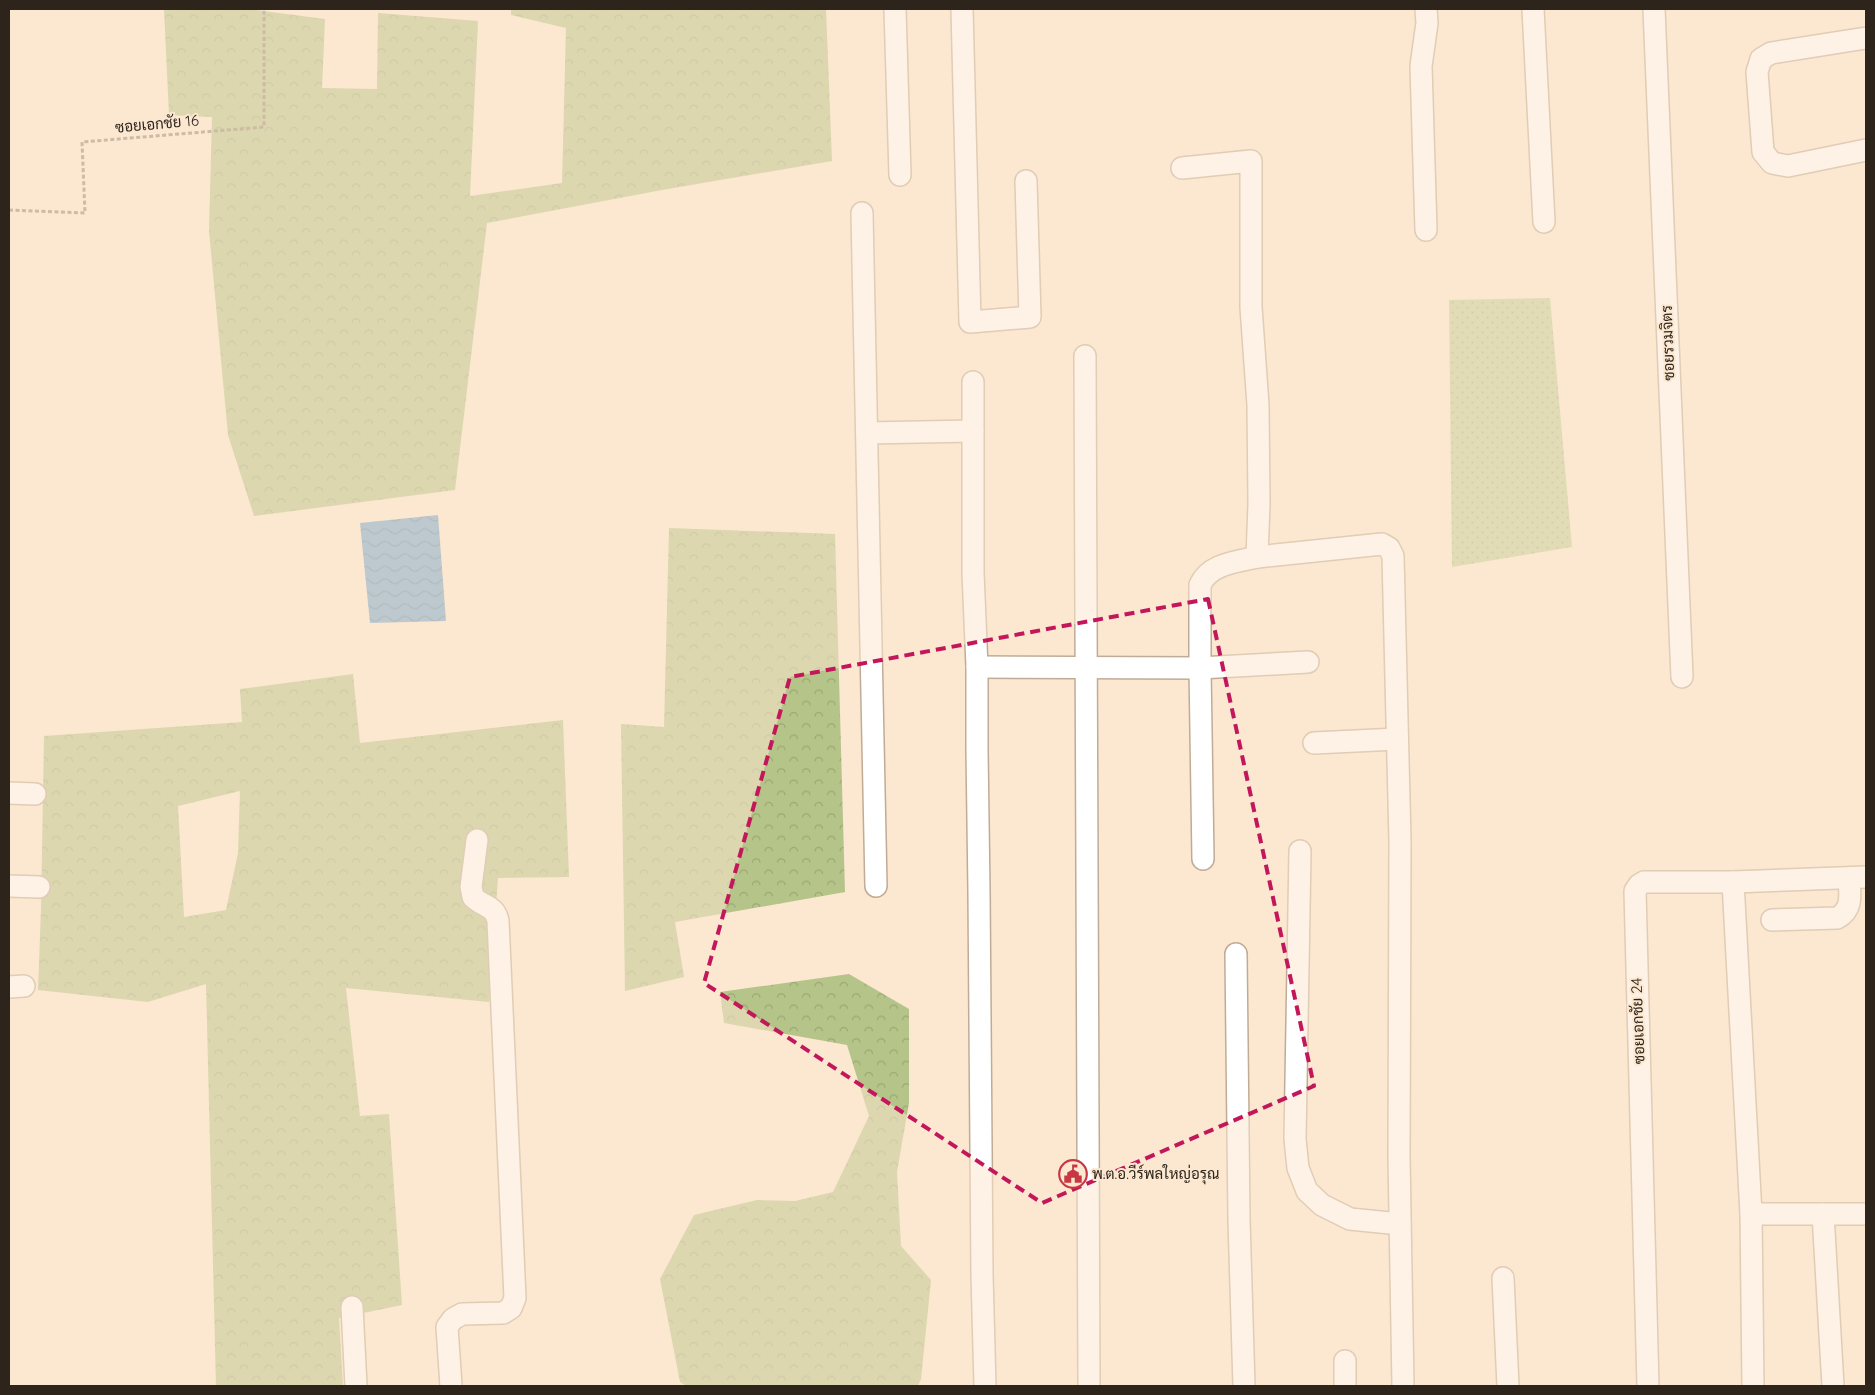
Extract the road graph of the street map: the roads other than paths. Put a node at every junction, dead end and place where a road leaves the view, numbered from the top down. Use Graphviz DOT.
graph roads {
  1 [pos="894,9"];
  2 [pos="962,9"];
  3 [pos="1426,9"];
  4 [pos="1533,9"];
  5 [pos="1654,9"];
  6 [pos="1866,38"];
  7 [pos="1866,150"];
  8 [pos="1182,168"];
  9 [pos="900,175"];
  10 [pos="1026,181"];
  11 [pos="862,213"];
  12 [pos="1544,222"];
  13 [pos="1426,230"];
  14 [pos="1085,356"];
  15 [pos="973,382"];
  16 [pos="973,431"];
  17 [pos="867,433"];
  18 [pos="1257,557"];
  19 [pos="1308,662"];
  20 [pos="978,666"];
  21 [pos="1086,668"];
  22 [pos="1200,668"];
  23 [pos="1682,677"];
  24 [pos="1397,739"];
  25 [pos="1314,743"];
  26 [pos="9,793"];
  27 [pos="35,794"];
  28 [pos="477,840"];
  29 [pos="1300,850"];
  30 [pos="1203,859"];
  31 [pos="1858,878"];
  32 [pos="1733,882"];
  33 [pos="9,886"];
  34 [pos="876,886"];
  35 [pos="39,887"];
  36 [pos="1772,920"];
  37 [pos="1236,954"];
  38 [pos="1751,1214"];
  39 [pos="1823,1214"];
  40 [pos="1866,1214"];
  41 [pos="1400,1224"];
  42 [pos="1503,1278"];
  43 [pos="352,1307"];
  44 [pos="1345,1361"];
  45 [pos="356,1386"];
  46 [pos="451,1386"];
  47 [pos="985,1386"];
  48 [pos="1089,1386"];
  49 [pos="1244,1386"];
  50 [pos="1345,1386"];
  51 [pos="1402,1386"];
  52 [pos="1508,1386"];
  53 [pos="1648,1386"];
  54 [pos="1753,1386"];
  55 [pos="1833,1386"];
  1 -- 9 [label="street"];
  2 -- 10 [label="street"];
  3 -- 13 [label="street"];
  4 -- 12 [label="street"];
  5 -- 23 [label="street, ซอยรวมจิตร"];
  6 -- 7 [label="street"];
  8 -- 18 [label="street"];
  11 -- 17 [label="street"];
  14 -- 21 [label="street"];
  15 -- 16 [label="street"];
  16 -- 17 [label="street"];
  16 -- 20 [label="street"];
  17 -- 34 [label="street"];
  18 -- 22 [label="street"];
  18 -- 24 [label="street"];
  19 -- 22 [label="street"];
  20 -- 21 [label="street"];
  20 -- 47 [label="street"];
  21 -- 22 [label="street"];
  21 -- 48 [label="street"];
  22 -- 30 [label="street"];
  24 -- 25 [label="street"];
  24 -- 41 [label="street"];
  26 -- 27 [label="street"];
  28 -- 46 [label="street"];
  29 -- 41 [label="street"];
  31 -- 32 [label="street, ซอยเอกชัย 24"];
  31 -- 36 [label="street"];
  32 -- 38 [label="street"];
  32 -- 53 [label="street, ซอยเอกชัย 24"];
  33 -- 35 [label="street"];
  37 -- 49 [label="street"];
  38 -- 39 [label="street"];
  38 -- 54 [label="street"];
  39 -- 40 [label="street"];
  39 -- 55 [label="street"];
  41 -- 51 [label="street"];
  42 -- 52 [label="street"];
  43 -- 45 [label="street"];
  44 -- 50 [label="street"];
}
